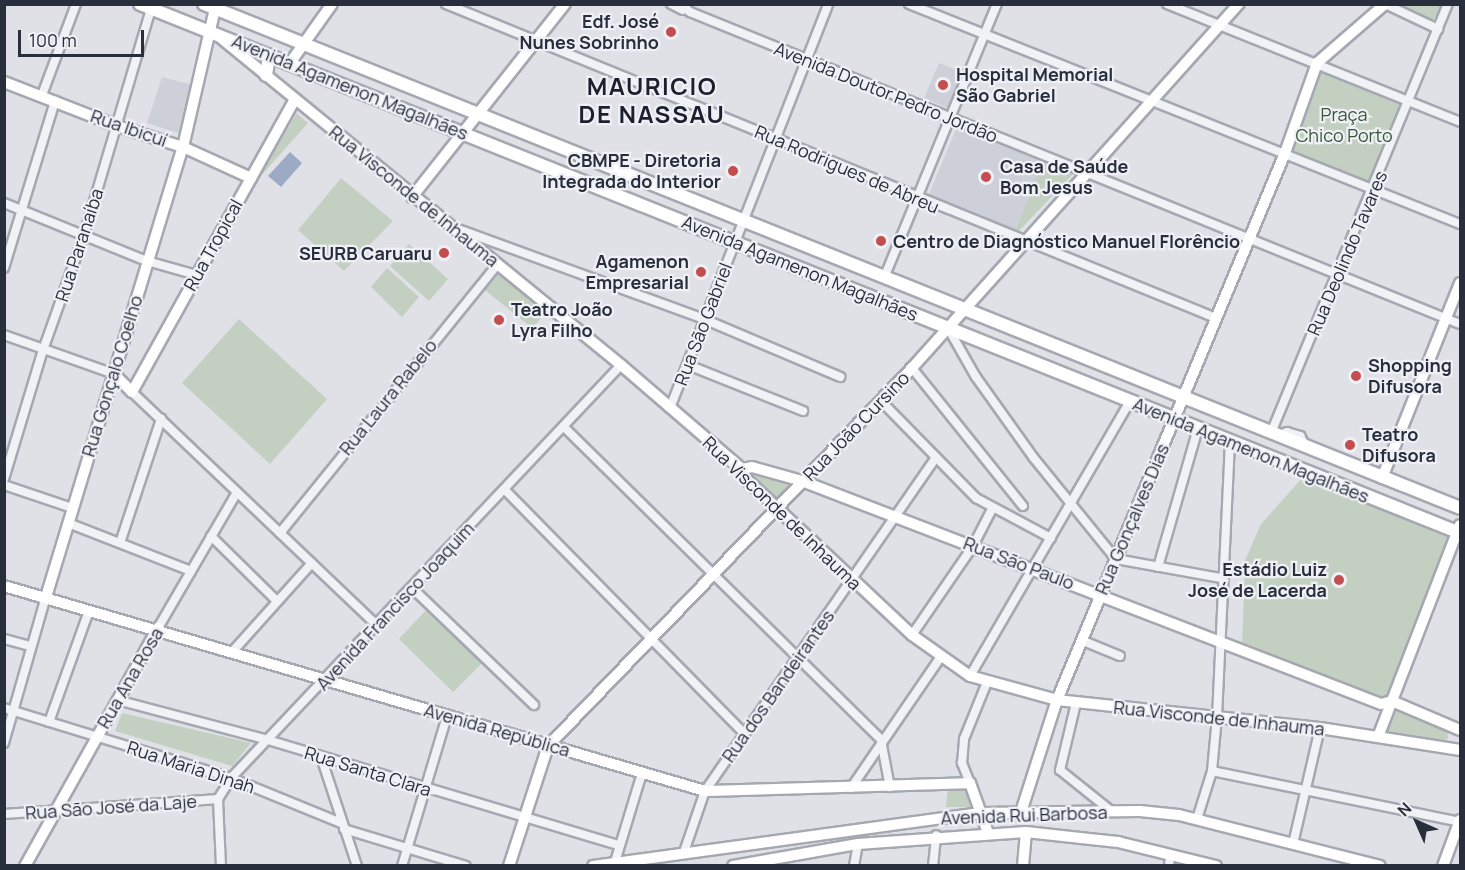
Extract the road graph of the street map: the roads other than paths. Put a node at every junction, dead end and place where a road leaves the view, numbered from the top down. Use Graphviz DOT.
graph roads {
  1 [pos="76,4"];
  2 [pos="332,4"];
  3 [pos="446,4"];
  4 [pos="565,4"];
  5 [pos="671,4"];
  6 [pos="681,4"];
  7 [pos="828,4"];
  8 [pos="909,4"];
  9 [pos="998,4"];
  10 [pos="1167,4"];
  11 [pos="1239,4"];
  12 [pos="1385,4"];
  13 [pos="1448,4"];
  14 [pos="213,6"];
  15 [pos="145,7"];
  16 [pos="690,12"];
  17 [pos="1220,26"];
  18 [pos="1438,29"];
  19 [pos="212,31"];
  20 [pos="984,37"];
  21 [pos="537,41"];
  22 [pos="301,44"];
  23 [pos="270,55"];
  24 [pos="806,60"];
  25 [pos="290,63"];
  26 [pos="1317,63"];
  27 [pos="266,75"];
  28 [pos="4,82"];
  29 [pos="42,96"];
  30 [pos="295,99"];
  31 [pos="1411,100"];
  32 [pos="55,101"];
  33 [pos="1153,102"];
  34 [pos="476,113"];
  35 [pos="953,119"];
  36 [pos="1461,122"];
  37 [pos="117,126"];
  38 [pos="461,132"];
  39 [pos="776,139"];
  40 [pos="183,147"];
  41 [pos="1285,153"];
  42 [pos="1090,173"];
  43 [pos="251,178"];
  44 [pos="1374,190"];
  45 [pos="412,197"];
  46 [pos="918,198"];
  47 [pos="4,203"];
  48 [pos="23,209"];
  49 [pos="743,220"];
  50 [pos="1461,224"];
  51 [pos="451,227"];
  52 [pos="84,235"];
  53 [pos="1248,240"];
  54 [pos="735,241"];
  55 [pos="1026,244"];
  56 [pos="147,261"];
  57 [pos="498,264"];
  58 [pos="4,268"];
  59 [pos="196,275"];
  60 [pos="1339,275"];
  61 [pos="884,278"];
  62 [pos="1461,283"];
  63 [pos="965,310"];
  64 [pos="1216,318"];
  65 [pos="1445,318"];
  66 [pos="706,320"];
  67 [pos="1461,324"];
  68 [pos="948,328"];
  69 [pos="4,335"];
  70 [pos="43,350"];
  71 [pos="621,365"];
  72 [pos="688,365"];
  73 [pos="912,368"];
  74 [pos="114,374"];
  75 [pos="840,377"];
  76 [pos="132,392"];
  77 [pos="1185,396"];
  78 [pos="881,401"];
  79 [pos="1130,401"];
  80 [pos="670,408"];
  81 [pos="802,411"];
  82 [pos="161,418"];
  83 [pos="1175,418"];
  84 [pos="564,427"];
  85 [pos="1198,428"];
  86 [pos="1275,434"];
  87 [pos="1230,442"];
  88 [pos="936,458"];
  89 [pos="742,468"];
  90 [pos="1382,478"];
  91 [pos="4,479"];
  92 [pos="802,481"];
  93 [pos="4,485"];
  94 [pos="505,490"];
  95 [pos="237,492"];
  96 [pos="1071,503"];
  97 [pos="1023,506"];
  98 [pos="72,508"];
  99 [pos="777,508"];
  100 [pos="992,508"];
  101 [pos="1461,508"];
  102 [pos="898,517"];
  103 [pos="68,523"];
  104 [pos="1459,530"];
  105 [pos="280,532"];
  106 [pos="212,536"];
  107 [pos="1051,538"];
  108 [pos="120,543"];
  109 [pos="973,546"];
  110 [pos="1116,559"];
  111 [pos="312,563"];
  112 [pos="1158,567"];
  113 [pos="1033,568"];
  114 [pos="191,571"];
  115 [pos="711,574"];
  116 [pos="1221,578"];
  117 [pos="851,580"];
  118 [pos="4,586"];
  119 [pos="412,588"];
  120 [pos="1100,593"];
  121 [pos="46,597"];
  122 [pos="277,601"];
  123 [pos="89,611"];
  124 [pos="377,625"];
  125 [pos="158,628"];
  126 [pos="912,635"];
  127 [pos="650,638"];
  128 [pos="4,639"];
  129 [pos="1081,640"];
  130 [pos="1221,640"];
  131 [pos="31,646"];
  132 [pos="233,651"];
  133 [pos="1120,656"];
  134 [pos="940,658"];
  135 [pos="797,659"];
  136 [pos="970,676"];
  137 [pos="325,680"];
  138 [pos="987,682"];
  139 [pos="117,700"];
  140 [pos="1057,700"];
  141 [pos="1392,700"];
  142 [pos="1076,703"];
  143 [pos="534,705"];
  144 [pos="4,708"];
  145 [pos="14,711"];
  146 [pos="447,716"];
  147 [pos="1217,717"];
  148 [pos="49,722"];
  149 [pos="1320,728"];
  150 [pos="1456,728"];
  151 [pos="744,733"];
  152 [pos="96,736"];
  153 [pos="1378,737"];
  154 [pos="268,740"];
  155 [pos="881,740"];
  156 [pos="4,743"];
  157 [pos="548,746"];
  158 [pos="1446,748"];
  159 [pos="1461,750"];
  160 [pos="321,757"];
  161 [pos="1212,771"];
  162 [pos="642,773"];
  163 [pos="231,778"];
  164 [pos="969,783"];
  165 [pos="890,787"];
  166 [pos="425,789"];
  167 [pos="850,789"];
  168 [pos="1307,789"];
  169 [pos="705,791"];
  170 [pos="218,799"];
  171 [pos="53,810"];
  172 [pos="1111,811"];
  173 [pos="1021,812"];
  174 [pos="982,813"];
  175 [pos="4,814"];
  176 [pos="524,819"];
  177 [pos="1197,819"];
  178 [pos="1460,821"];
  179 [pos="342,826"];
  180 [pos="1026,832"];
  181 [pos="988,833"];
  182 [pos="936,835"];
  183 [pos="858,843"];
  184 [pos="1293,844"];
  185 [pos="619,845"];
  186 [pos="406,849"];
  187 [pos="684,852"];
  188 [pos="1169,861"];
  189 [pos="615,862"];
  190 [pos="25,866"];
  191 [pos="221,866"];
  192 [pos="357,866"];
  193 [pos="402,866"];
  194 [pos="466,866"];
  195 [pos="509,866"];
  196 [pos="593,866"];
  197 [pos="733,866"];
  198 [pos="854,866"];
  199 [pos="933,866"];
  200 [pos="1023,866"];
  201 [pos="1216,866"];
  202 [pos="1380,866"];
  203 [pos="1443,866"];
  1 -- 29 [label="street"];
  2 -- 22 [label="street"];
  3 -- 21 [label="street, Rua Rodrigues de Abreu"];
  4 -- 21 [label="street"];
  5 -- 16 [label="street"];
  6 -- 16 [label="street, Avenida Doutor Pedro Jordão"];
  7 -- 24 [label="street, Rua São Gabriel"];
  8 -- 20 [label="street"];
  9 -- 20 [label="street"];
  10 -- 17 [label="street"];
  11 -- 17 [label="street, Rua João Cursino"];
  12 -- 18 [label="street"];
  12 -- 26 [label="street"];
  13 -- 18 [label="street, Rua Deolindo Tavares"];
  14 -- 19 [label="street, Rua Gonçalo Coelho"];
  14 -- 22 [label="main road, Avenida Agamenon Magalhães"];
  15 -- 19 [label="main road, Avenida Agamenon Magalhães"];
  15 -- 37 [label="street, Rua Paranaíba"];
  16 -- 24 [label="street, Avenida Doutor Pedro Jordão"];
  17 -- 26 [label="street"];
  17 -- 33 [label="street, Rua João Cursino"];
  18 -- 31 [label="street, Rua Deolindo Tavares"];
  19 -- 23 [label="main road, Avenida Agamenon Magalhães"];
  19 -- 27 [label="street, Rua Visconde de Inhauma"];
  19 -- 40 [label="street, Rua Gonçalo Coelho"];
  20 -- 33 [label="street"];
  20 -- 35 [label="street"];
  21 -- 34 [label="street"];
  21 -- 39 [label="street, Rua Rodrigues de Abreu"];
  22 -- 25 [label="street"];
  22 -- 34 [label="main road, Avenida Agamenon Magalhães"];
  23 -- 25 [label="main road, Avenida Agamenon Magalhães"];
  23 -- 27 [label="main road"];
  24 -- 35 [label="street, Avenida Doutor Pedro Jordão"];
  24 -- 39 [label="street, Rua São Gabriel"];
  25 -- 38 [label="main road, Avenida Agamenon Magalhães"];
  26 -- 31 [label="street"];
  26 -- 41 [label="street, Rua Gonçalves Dias"];
  27 -- 30 [label="street, Rua Visconde de Inhauma"];
  28 -- 29 [label="street, Rua Ibicuí"];
  29 -- 32 [label="street, Rua Ibicuí"];
  30 -- 43 [label="street, Rua Tropical"];
  30 -- 45 [label="street, Rua Visconde de Inhauma"];
  31 -- 36 [label="street"];
  31 -- 44 [label="street, Rua Deolindo Tavares"];
  32 -- 37 [label="street, Rua Ibicuí"];
  32 -- 48 [label="street"];
  33 -- 41 [label="street"];
  33 -- 42 [label="street, Rua João Cursino"];
  34 -- 38 [label="street"];
  34 -- 49 [label="main road, Avenida Agamenon Magalhães"];
  35 -- 42 [label="street, Avenida Doutor Pedro Jordão"];
  35 -- 46 [label="street"];
  37 -- 40 [label="street, Rua Ibicuí"];
  37 -- 52 [label="street, Rua Paranaíba"];
  38 -- 45 [label="street"];
  38 -- 54 [label="main road, Avenida Agamenon Magalhães"];
  39 -- 46 [label="street, Rua Rodrigues de Abreu"];
  39 -- 49 [label="street, Rua São Gabriel"];
  40 -- 43 [label="street, Rua Ibicuí"];
  40 -- 56 [label="street, Rua Gonçalo Coelho"];
  41 -- 44 [label="street"];
  41 -- 53 [label="street, Rua Gonçalves Dias"];
  42 -- 53 [label="street, Avenida Doutor Pedro Jordão"];
  42 -- 55 [label="street, Rua João Cursino"];
  43 -- 59 [label="street, Rua Tropical"];
  44 -- 50 [label="street"];
  44 -- 60 [label="street, Rua Deolindo Tavares"];
  45 -- 51 [label="street, Rua Visconde de Inhauma"];
  46 -- 55 [label="street, Rua Rodrigues de Abreu"];
  46 -- 61 [label="street"];
  47 -- 48 [label="street"];
  48 -- 52 [label="street"];
  48 -- 58 [label="street"];
  49 -- 54 [label="street, Rua São Gabriel"];
  49 -- 61 [label="main road, Avenida Agamenon Magalhães"];
  51 -- 57 [label="street, Rua Visconde de Inhauma"];
  51 -- 66 [label="street"];
  52 -- 56 [label="street"];
  52 -- 70 [label="street, Rua Paranaíba"];
  53 -- 60 [label="street, Avenida Doutor Pedro Jordão"];
  53 -- 64 [label="street, Rua Gonçalves Dias"];
  54 -- 66 [label="street, Rua São Gabriel"];
  54 -- 68 [label="main road, Avenida Agamenon Magalhães"];
  55 -- 63 [label="street, Rua João Cursino"];
  55 -- 64 [label="street, Rua Rodrigues de Abreu"];
  56 -- 59 [label="street"];
  56 -- 74 [label="street, Rua Gonçalo Coelho"];
  57 -- 71 [label="street, Rua Visconde de Inhauma"];
  57 -- 105 [label="street, Rua Laura Rabelo"];
  59 -- 76 [label="street, Rua Tropical"];
  60 -- 65 [label="street, Avenida Doutor Pedro Jordão"];
  60 -- 86 [label="street, Rua Deolindo Tavares"];
  61 -- 63 [label="main road, Avenida Agamenon Magalhães"];
  62 -- 65 [label="street"];
  63 -- 68 [label="street, Rua João Cursino"];
  63 -- 77 [label="main road, Avenida Agamenon Magalhães"];
  64 -- 77 [label="street, Rua Gonçalves Dias"];
  65 -- 67 [label="street, Avenida Doutor Pedro Jordão"];
  65 -- 90 [label="street"];
  66 -- 72 [label="street, Rua São Gabriel"];
  66 -- 75 [label="street"];
  68 -- 73 [label="street, Rua João Cursino"];
  68 -- 79 [label="main road, Avenida Agamenon Magalhães"];
  68 -- 96 [label="street"];
  69 -- 70 [label="street"];
  70 -- 74 [label="street"];
  70 -- 91 [label="street, Rua Paranaíba"];
  71 -- 80 [label="street, Rua Visconde de Inhauma"];
  71 -- 84 [label="street, Avenida Francisco Joaquim"];
  72 -- 80 [label="street, Rua São Gabriel"];
  72 -- 81 [label="street"];
  73 -- 78 [label="street, Rua João Cursino"];
  73 -- 97 [label="street"];
  74 -- 76 [label="street"];
  74 -- 98 [label="street, Rua Gonçalo Coelho"];
  76 -- 82 [label="street"];
  77 -- 83 [label="street, Rua Gonçalves Dias"];
  77 -- 86 [label="main road, Avenida Agamenon Magalhães"];
  78 -- 88 [label="street"];
  78 -- 92 [label="street, Rua João Cursino"];
  79 -- 83 [label="main road, Avenida Agamenon Magalhães"];
  79 -- 96 [label="street"];
  80 -- 89 [label="street, Rua Visconde de Inhauma"];
  82 -- 95 [label="street"];
  82 -- 108 [label="street"];
  83 -- 85 [label="main road, Avenida Agamenon Magalhães"];
  83 -- 110 [label="street, Rua Gonçalves Dias"];
  84 -- 94 [label="street, Avenida Francisco Joaquim"];
  84 -- 115 [label="street"];
  85 -- 87 [label="main road, Avenida Agamenon Magalhães"];
  85 -- 112 [label="street"];
  86 -- 90 [label="main road, Avenida Agamenon Magalhães"];
  87 -- 104 [label="main road, Avenida Agamenon Magalhães"];
  87 -- 116 [label="street"];
  88 -- 100 [label="street"];
  88 -- 102 [label="street, Rua dos Bandeirantes"];
  89 -- 92 [label="street, Rua São Paulo"];
  89 -- 99 [label="street, Rua Visconde de Inhauma"];
  90 -- 101 [label="main road, Avenida Agamenon Magalhães"];
  92 -- 99 [label="street, Rua João Cursino"];
  92 -- 102 [label="street, Rua São Paulo"];
  93 -- 98 [label="street"];
  94 -- 119 [label="street, Avenida Francisco Joaquim"];
  94 -- 127 [label="street"];
  95 -- 105 [label="street"];
  95 -- 106 [label="street, Rua Ana Rosa"];
  96 -- 107 [label="street"];
  96 -- 110 [label="street"];
  98 -- 103 [label="street, Rua Gonçalo Coelho"];
  99 -- 115 [label="street, Rua João Cursino"];
  99 -- 117 [label="street, Rua Visconde de Inhauma"];
  100 -- 107 [label="street"];
  100 -- 109 [label="street"];
  102 -- 109 [label="street, Rua São Paulo"];
  102 -- 117 [label="street, Rua dos Bandeirantes"];
  103 -- 108 [label="street"];
  103 -- 121 [label="street, Rua Gonçalo Coelho"];
  104 -- 141 [label="street"];
  105 -- 111 [label="street"];
  106 -- 114 [label="street, Rua Ana Rosa"];
  106 -- 122 [label="street"];
  107 -- 113 [label="street"];
  108 -- 114 [label="street"];
  109 -- 113 [label="street, Rua São Paulo"];
  109 -- 126 [label="street"];
  110 -- 112 [label="street"];
  110 -- 120 [label="street, Rua Gonçalves Dias"];
  111 -- 122 [label="street"];
  111 -- 124 [label="street"];
  112 -- 116 [label="street"];
  113 -- 120 [label="street, Rua São Paulo"];
  113 -- 136 [label="street"];
  114 -- 125 [label="street, Rua Ana Rosa"];
  115 -- 127 [label="street, Rua João Cursino"];
  115 -- 135 [label="street"];
  116 -- 130 [label="street"];
  117 -- 126 [label="street, Rua Visconde de Inhauma"];
  117 -- 135 [label="street, Rua dos Bandeirantes"];
  118 -- 121 [label="street, Avenida República"];
  119 -- 124 [label="street, Avenida Francisco Joaquim"];
  119 -- 143 [label="street"];
  120 -- 129 [label="street, Rua Gonçalves Dias"];
  120 -- 130 [label="street, Rua São Paulo"];
  121 -- 123 [label="street, Avenida República"];
  121 -- 131 [label="street, Rua Gonçalo Coelho"];
  122 -- 132 [label="street"];
  123 -- 125 [label="street, Avenida República"];
  123 -- 148 [label="street"];
  124 -- 137 [label="street, Avenida Francisco Joaquim"];
  125 -- 132 [label="street, Avenida República"];
  125 -- 139 [label="street, Rua Ana Rosa"];
  126 -- 134 [label="street, Rua Visconde de Inhauma"];
  127 -- 151 [label="street"];
  127 -- 157 [label="street, Rua João Cursino"];
  128 -- 131 [label="street"];
  129 -- 133 [label="street"];
  129 -- 140 [label="street, Rua Gonçalves Dias"];
  130 -- 141 [label="street, Rua São Paulo"];
  130 -- 147 [label="street"];
  131 -- 145 [label="street, Rua Gonçalo Coelho"];
  132 -- 137 [label="street, Avenida República"];
  134 -- 136 [label="street, Rua Visconde de Inhauma"];
  134 -- 155 [label="street"];
  135 -- 151 [label="street, Rua dos Bandeirantes"];
  135 -- 155 [label="street"];
  136 -- 138 [label="street, Rua Visconde de Inhauma"];
  137 -- 146 [label="street, Avenida República"];
  137 -- 154 [label="street, Avenida Francisco Joaquim"];
  138 -- 140 [label="street, Rua Visconde de Inhauma"];
  138 -- 164 [label="street"];
  139 -- 152 [label="street, Rua Ana Rosa"];
  139 -- 154 [label="street, Rua Santa Clara"];
  140 -- 142 [label="street, Rua Visconde de Inhauma"];
  140 -- 173 [label="street, Rua Gonçalves Dias"];
  141 -- 150 [label="street, Rua São Paulo"];
  141 -- 153 [label="street"];
  142 -- 147 [label="street, Rua Visconde de Inhauma"];
  142 -- 172 [label="street"];
  144 -- 145 [label="street, Rua Maria Dinah"];
  145 -- 148 [label="street, Rua Maria Dinah"];
  145 -- 156 [label="street, Rua Gonçalo Coelho"];
  146 -- 157 [label="street, Avenida República"];
  146 -- 166 [label="street"];
  147 -- 149 [label="street, Rua Visconde de Inhauma"];
  147 -- 161 [label="street"];
  148 -- 152 [label="street, Rua Maria Dinah"];
  149 -- 153 [label="street, Rua Visconde de Inhauma"];
  149 -- 168 [label="street"];
  150 -- 158 [label="street"];
  151 -- 169 [label="street, Rua dos Bandeirantes"];
  152 -- 163 [label="street, Rua Maria Dinah"];
  152 -- 171 [label="street, Rua Ana Rosa"];
  153 -- 158 [label="street, Rua Visconde de Inhauma"];
  154 -- 160 [label="street, Rua Santa Clara"];
  154 -- 163 [label="street, Avenida Francisco Joaquim"];
  155 -- 165 [label="street"];
  155 -- 167 [label="street"];
  157 -- 162 [label="street, Avenida República"];
  157 -- 176 [label="street, Rua João Cursino"];
  158 -- 159 [label="street, Rua Visconde de Inhauma"];
  160 -- 166 [label="street, Rua Santa Clara"];
  160 -- 179 [label="street"];
  161 -- 168 [label="street"];
  161 -- 177 [label="street"];
  162 -- 169 [label="street, Avenida República"];
  162 -- 185 [label="street"];
  163 -- 170 [label="street, Avenida Francisco Joaquim"];
  163 -- 179 [label="street, Rua Maria Dinah"];
  164 -- 165 [label="street, Avenida República"];
  164 -- 174 [label="street"];
  165 -- 167 [label="street, Avenida República"];
  166 -- 176 [label="street, Rua Santa Clara"];
  166 -- 186 [label="street"];
  167 -- 169 [label="street, Avenida República"];
  168 -- 178 [label="street"];
  168 -- 184 [label="street"];
  169 -- 187 [label="street, Rua dos Bandeirantes"];
  170 -- 171 [label="street, Rua São José da Laje"];
  170 -- 191 [label="street"];
  171 -- 175 [label="street, Rua São José da Laje"];
  171 -- 190 [label="street, Rua Ana Rosa"];
  172 -- 173 [label="street, Avenida Rui Barbosa"];
  172 -- 177 [label="street, Avenida Rui Barbosa"];
  173 -- 174 [label="street, Avenida Rui Barbosa"];
  174 -- 181 [label="street"];
  174 -- 187 [label="street, Avenida Rui Barbosa"];
  176 -- 185 [label="street, Rua Santa Clara"];
  176 -- 195 [label="street, Rua João Cursino"];
  177 -- 184 [label="street, Avenida Rui Barbosa"];
  178 -- 203 [label="street"];
  179 -- 186 [label="street, Rua Maria Dinah"];
  179 -- 192 [label="street"];
  180 -- 181 [label="street, Avenida Rui Barbosa"];
  180 -- 188 [label="street, Avenida Rui Barbosa"];
  180 -- 200 [label="street"];
  181 -- 182 [label="street, Avenida Rui Barbosa"];
  182 -- 183 [label="street, Avenida Rui Barbosa"];
  182 -- 199 [label="street"];
  183 -- 197 [label="street, Avenida Rui Barbosa"];
  183 -- 198 [label="street"];
  184 -- 202 [label="street, Avenida Rui Barbosa"];
  185 -- 189 [label="street"];
  186 -- 193 [label="street"];
  186 -- 194 [label="street, Rua Maria Dinah"];
  187 -- 189 [label="street, Avenida Rui Barbosa"];
  188 -- 201 [label="street, Avenida Rui Barbosa"];
  189 -- 196 [label="street, Avenida Rui Barbosa"];
}
